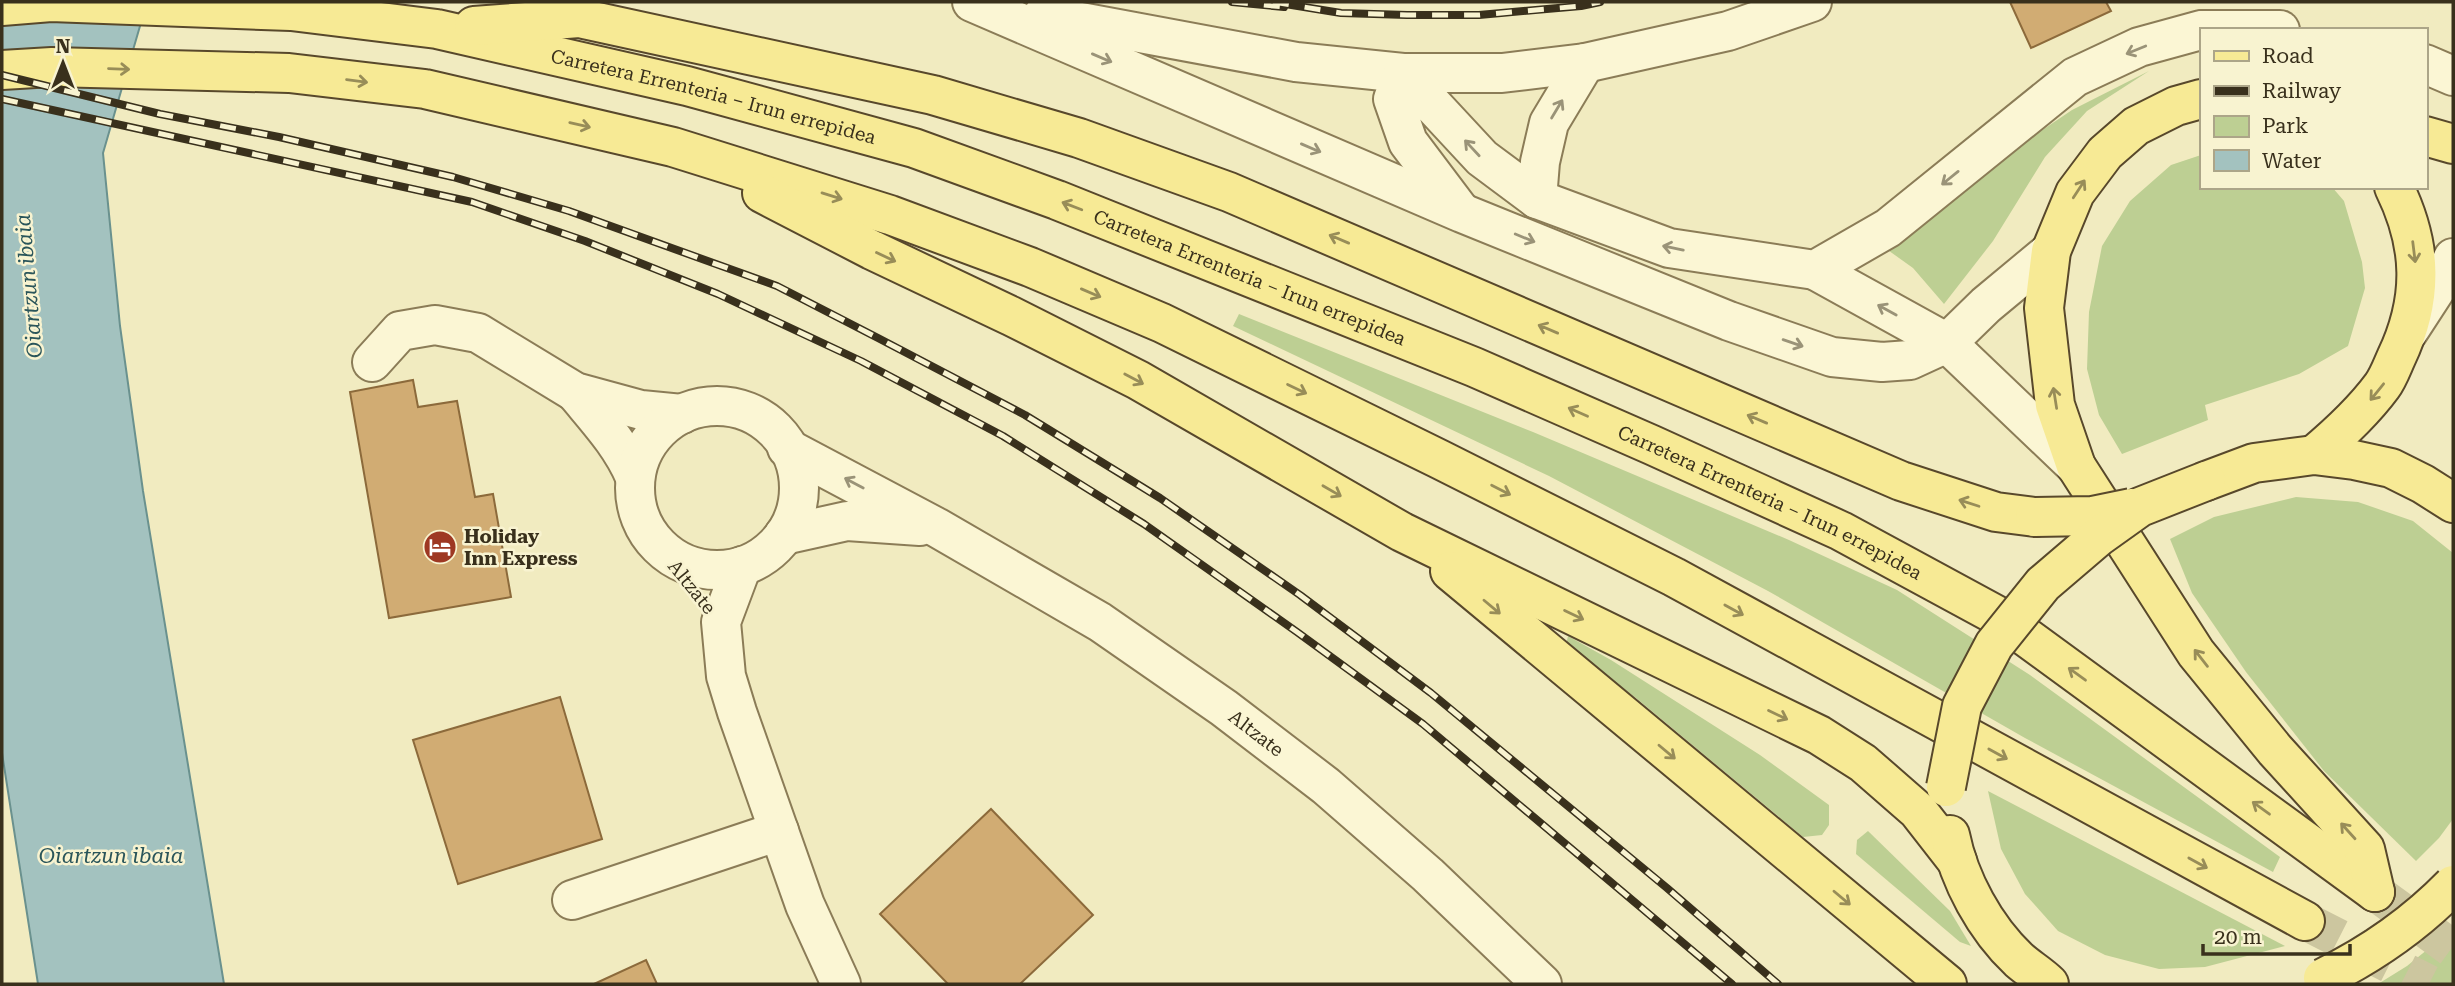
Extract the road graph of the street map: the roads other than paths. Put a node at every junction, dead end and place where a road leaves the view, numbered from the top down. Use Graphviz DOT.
graph roads {
  1 [pos="972,2"];
  2 [pos="1812,2"];
  3 [pos="2,6"];
  4 [pos="437,29"];
  5 [pos="2200,31"];
  6 [pos="2453,42"];
  7 [pos="2427,48"];
  8 [pos="1585,63"];
  9 [pos="2427,65"];
  10 [pos="2,70"];
  11 [pos="1404,73"];
  12 [pos="2453,76"];
  13 [pos="2200,99"];
  14 [pos="2427,137"];
  15 [pos="2453,144"];
  16 [pos="673,147"];
  17 [pos="2395,189"];
  18 [pos="1538,199"];
  19 [pos="1462,213"];
  20 [pos="2051,251"];
  21 [pos="2453,258"];
  22 [pos="1815,270"];
  23 [pos="2408,332"];
  24 [pos="1947,343"];
  25 [pos="372,362"];
  26 [pos="575,392"];
  27 [pos="682,414"];
  28 [pos="788,448"];
  29 [pos="2314,455"];
  30 [pos="2076,466"];
  31 [pos="635,477"];
  32 [pos="2453,503"];
  33 [pos="2140,507"];
  34 [pos="936,527"];
  35 [pos="1402,532"];
  36 [pos="785,535"];
  37 [pos="664,551"];
  38 [pos="742,566"];
  39 [pos="721,622"];
  40 [pos="779,831"];
  41 [pos="1957,861"];
  42 [pos="2453,885"];
  43 [pos="572,900"];
  44 [pos="2305,921"];
  45 [pos="2317,981"];
  46 [pos="2049,983"];
  47 [pos="841,984"];
  48 [pos="1542,984"];
  49 [pos="1947,984"];
  1 -- 11 [label="street"];
  1 -- 19 [label="street, one-way"];
  2 -- 8 [label="street"];
  3 -- 4 [label="main road, Carretera Errenteria – Irun errepidea"];
  4 -- 30 [label="main road, Carretera Errenteria – Irun errepidea"];
  33 -- 4 [label="main road, one-way, bridge"];
  5 -- 22 [label="street, one-way"];
  6 -- 7 [label="street"];
  8 -- 11 [label="street"];
  18 -- 8 [label="street, one-way"];
  9 -- 12 [label="street"];
  10 -- 16 [label="main road, one-way"];
  18 -- 11 [label="street, one-way"];
  11 -- 19 [label="street"];
  20 -- 13 [label="main road, one-way"];
  14 -- 15 [label="main road"];
  16 -- 35 [label="main road, one-way"];
  16 -- 44 [label="main road, one-way"];
  17 -- 23 [label="main road, one-way"];
  22 -- 18 [label="street, one-way"];
  19 -- 24 [label="street, one-way"];
  20 -- 24 [label="street"];
  30 -- 20 [label="main road, one-way"];
  21 -- 23 [label="street"];
  24 -- 22 [label="street, one-way"];
  23 -- 29 [label="main road, one-way"];
  24 -- 30 [label="street"];
  25 -- 26 [label="street"];
  26 -- 27 [label="street"];
  26 -- 31 [label="street"];
  27 -- 28 [label="street"];
  27 -- 31 [label="street"];
  34 -- 28 [label="street, Altzate, one-way"];
  28 -- 36 [label="street"];
  29 -- 32 [label="main road"];
  29 -- 33 [label="main road, bridge"];
  31 -- 37 [label="street"];
  33 -- 41 [label="main road, bridge"];
  34 -- 36 [label="street, Altzate"];
  34 -- 48 [label="street, Altzate"];
  35 -- 41 [label="main road, one-way"];
  35 -- 49 [label="main road, one-way"];
  36 -- 38 [label="street"];
  37 -- 38 [label="street"];
  37 -- 39 [label="street, Altzate"];
  38 -- 39 [label="street, Altzate"];
  39 -- 40 [label="street, Altzate"];
  40 -- 43 [label="street"];
  40 -- 47 [label="street, Altzate"];
  41 -- 46 [label="main road"];
  42 -- 45 [label="main road, bridge"];
}
